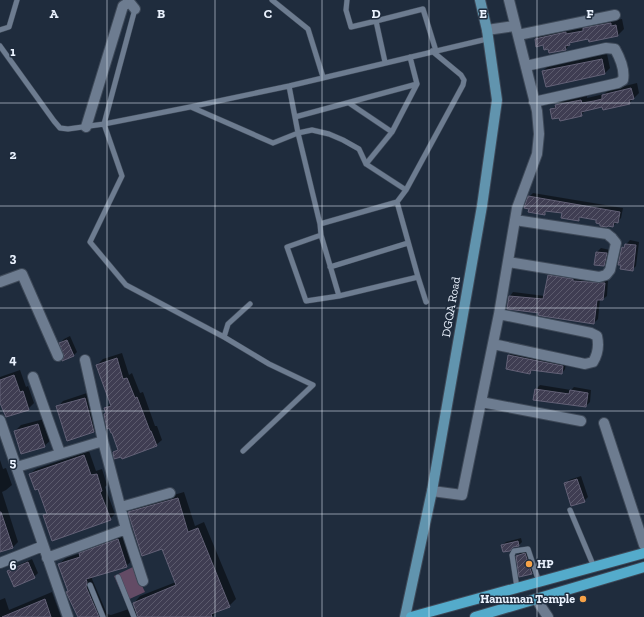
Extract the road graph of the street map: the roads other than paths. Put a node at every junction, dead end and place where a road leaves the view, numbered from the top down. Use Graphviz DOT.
graph roads {
  1 [pos="17,0"];
  2 [pos="272,0"];
  3 [pos="347,0"];
  4 [pos="480,0"];
  5 [pos="509,0"];
  6 [pos="135,9"];
  7 [pos="615,15"];
  8 [pos="376,21"];
  9 [pos="0,30"];
  10 [pos="516,31"];
  11 [pos="487,35"];
  12 [pos="0,46"];
  13 [pos="434,51"];
  14 [pos="410,57"];
  15 [pos="385,62"];
  16 [pos="526,66"];
  17 [pos="324,77"];
  18 [pos="416,84"];
  19 [pos="289,86"];
  20 [pos="534,102"];
  21 [pos="349,103"];
  22 [pos="190,107"];
  23 [pos="295,117"];
  24 [pos="104,124"];
  25 [pos="86,127"];
  26 [pos="392,132"];
  27 [pos="298,133"];
  28 [pos="366,164"];
  29 [pos="406,190"];
  30 [pos="397,202"];
  31 [pos="515,220"];
  32 [pos="320,224"];
  33 [pos="322,235"];
  34 [pos="408,243"];
  35 [pos="508,262"];
  36 [pos="330,267"];
  37 [pos="418,276"];
  38 [pos="0,282"];
  39 [pos="339,296"];
  40 [pos="426,302"];
  41 [pos="250,304"];
  42 [pos="499,314"];
  43 [pos="224,337"];
  44 [pos="493,344"];
  45 [pos="58,356"];
  46 [pos="85,360"];
  47 [pos="33,377"];
  48 [pos="481,402"];
  49 [pos="0,420"];
  50 [pos="581,421"];
  51 [pos="604,423"];
  52 [pos="3,438"];
  53 [pos="103,441"];
  54 [pos="243,451"];
  55 [pos="60,453"];
  56 [pos="17,467"];
  57 [pos="432,491"];
  58 [pos="170,493"];
  59 [pos="121,507"];
  60 [pos="570,510"];
  61 [pos="126,529"];
  62 [pos="644,545"];
  63 [pos="43,546"];
  64 [pos="644,553"];
  65 [pos="47,558"];
  66 [pos="0,563"];
  67 [pos="594,567"];
  68 [pos="644,567"];
  69 [pos="118,577"];
  70 [pos="143,581"];
  71 [pos="539,582"];
  72 [pos="90,585"];
  73 [pos="517,588"];
  74 [pos="536,599"];
  75 [pos="68,617"];
  76 [pos="102,617"];
  77 [pos="134,617"];
  78 [pos="405,617"];
  79 [pos="411,617"];
  80 [pos="475,617"];
  81 [pos="548,617"];
  1 -- 9 [label="lane"];
  2 -- 17 [label="lane"];
  3 -- 8 [label="lane"];
  4 -- 11 [label="main road, DGQA Road"];
  5 -- 10 [label="street"];
  6 -- 24 [label="lane"];
  6 -- 25 [label="street"];
  7 -- 10 [label="street"];
  8 -- 13 [label="lane"];
  8 -- 15 [label="lane"];
  10 -- 11 [label="street"];
  10 -- 16 [label="street"];
  11 -- 13 [label="lane"];
  11 -- 57 [label="main road, DGQA Road"];
  12 -- 25 [label="lane"];
  13 -- 14 [label="lane"];
  13 -- 29 [label="lane"];
  14 -- 15 [label="lane"];
  14 -- 18 [label="lane"];
  15 -- 17 [label="lane"];
  16 -- 20 [label="street"];
  16 -- 20 [label="street"];
  17 -- 19 [label="lane"];
  18 -- 21 [label="lane"];
  18 -- 26 [label="lane"];
  19 -- 22 [label="lane"];
  19 -- 23 [label="lane"];
  20 -- 31 [label="street"];
  21 -- 23 [label="lane"];
  21 -- 26 [label="lane"];
  22 -- 24 [label="lane"];
  22 -- 27 [label="lane"];
  23 -- 27 [label="lane"];
  24 -- 25 [label="lane"];
  24 -- 43 [label="lane"];
  26 -- 28 [label="lane"];
  27 -- 28 [label="lane"];
  27 -- 32 [label="lane"];
  28 -- 29 [label="lane"];
  29 -- 30 [label="lane"];
  30 -- 32 [label="lane"];
  30 -- 34 [label="lane"];
  31 -- 35 [label="street"];
  31 -- 35 [label="street"];
  32 -- 33 [label="lane"];
  33 -- 36 [label="lane"];
  33 -- 39 [label="lane"];
  34 -- 36 [label="lane"];
  34 -- 37 [label="lane"];
  35 -- 42 [label="street"];
  36 -- 39 [label="lane"];
  37 -- 39 [label="lane"];
  37 -- 40 [label="lane"];
  38 -- 45 [label="street"];
  41 -- 43 [label="lane"];
  42 -- 44 [label="street"];
  42 -- 44 [label="street"];
  43 -- 54 [label="lane"];
  44 -- 48 [label="street"];
  46 -- 53 [label="street"];
  47 -- 55 [label="street"];
  48 -- 50 [label="street"];
  48 -- 57 [label="street"];
  49 -- 52 [label="street"];
  51 -- 62 [label="street"];
  52 -- 56 [label="street"];
  53 -- 55 [label="street"];
  53 -- 59 [label="street"];
  55 -- 56 [label="street"];
  56 -- 63 [label="street"];
  57 -- 78 [label="main road, DGQA Road"];
  58 -- 59 [label="street"];
  59 -- 61 [label="street"];
  60 -- 67 [label="lane"];
  61 -- 65 [label="street"];
  61 -- 70 [label="street"];
  63 -- 65 [label="street"];
  63 -- 66 [label="street"];
  64 -- 67 [label="main road"];
  65 -- 75 [label="street"];
  67 -- 71 [label="main road"];
  68 -- 74 [label="main road"];
  69 -- 77 [label="lane"];
  71 -- 73 [label="main road"];
  71 -- 73 [label="lane"];
  72 -- 76 [label="lane"];
  73 -- 79 [label="main road"];
  74 -- 80 [label="main road"];
  74 -- 81 [label="street"];
}
